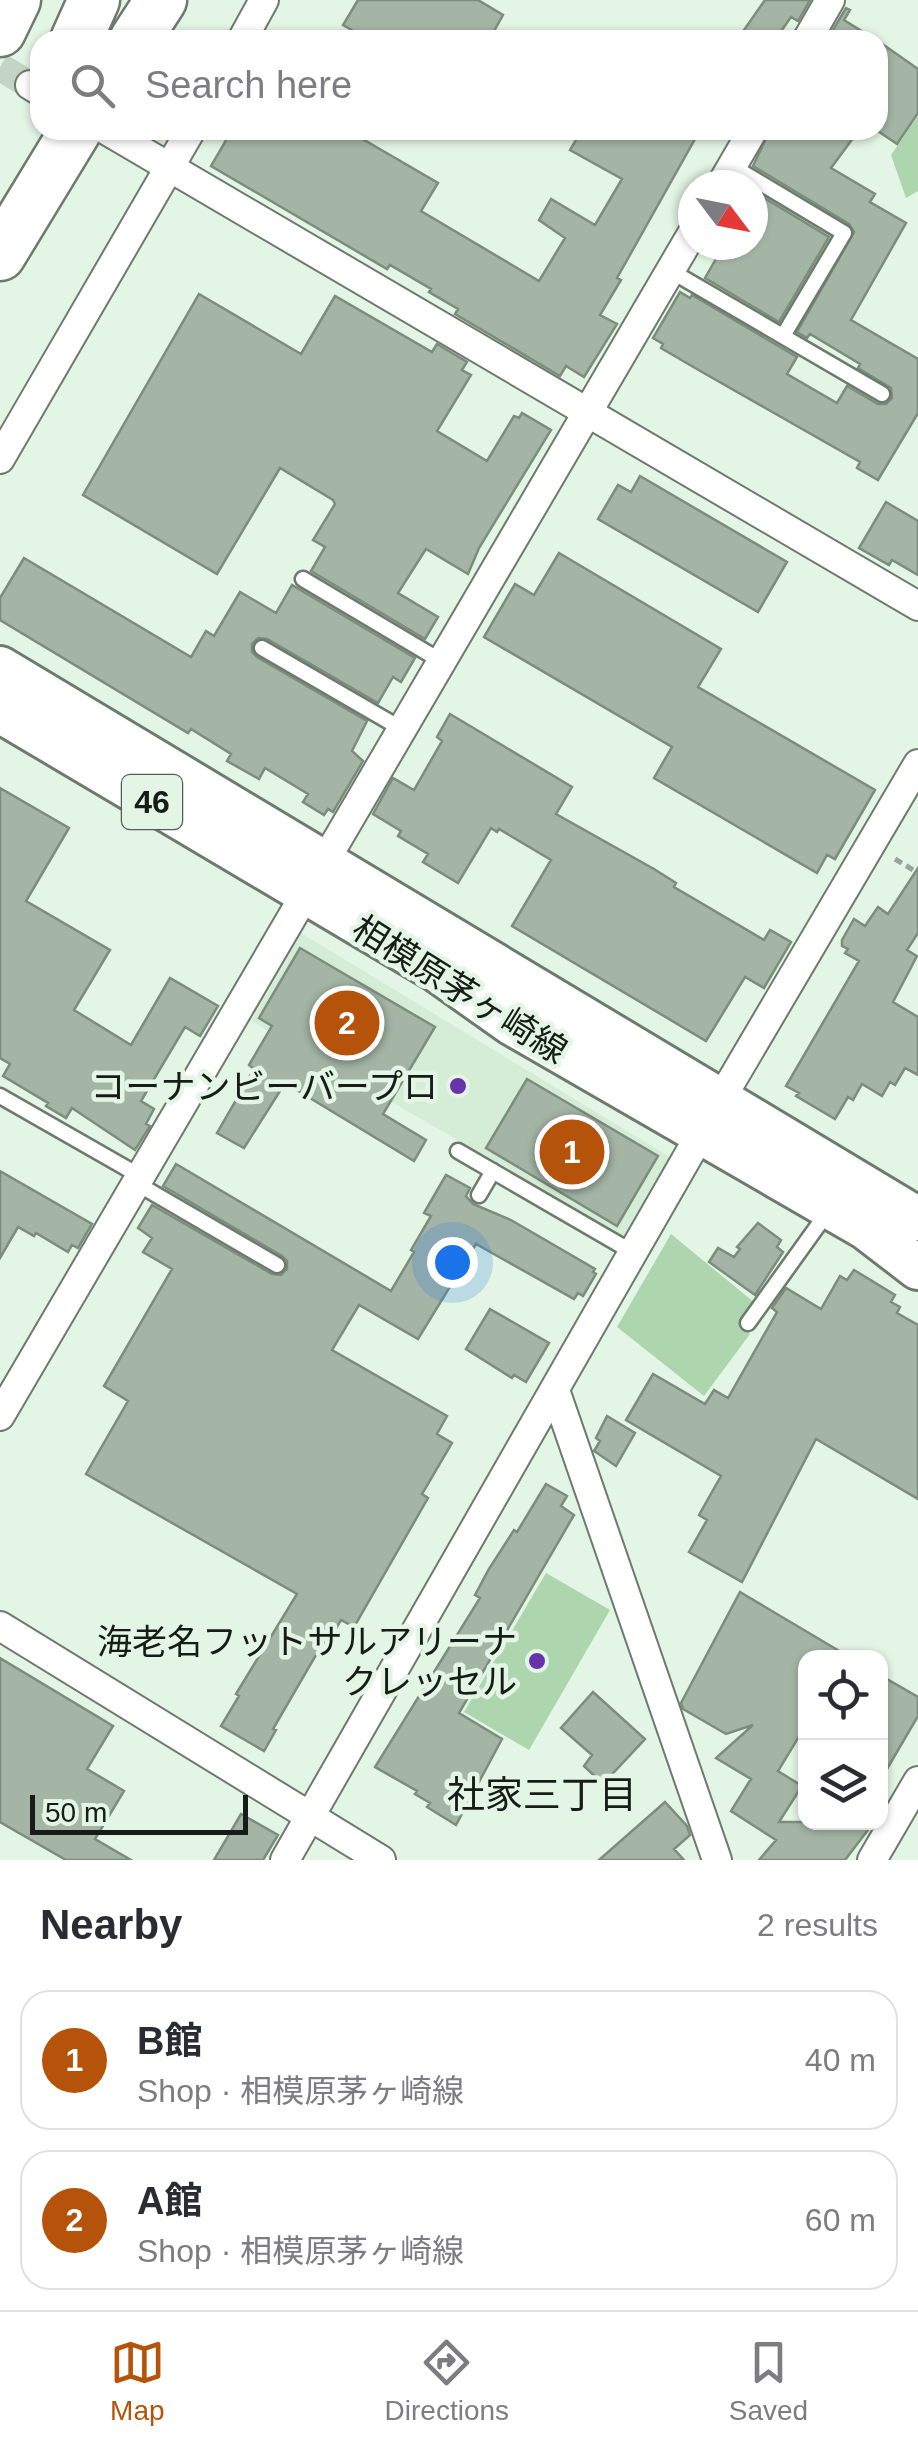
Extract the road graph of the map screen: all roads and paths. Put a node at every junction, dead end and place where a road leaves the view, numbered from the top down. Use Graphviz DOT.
graph roads {
  1 [pos="15,0"];
  2 [pos="94,0"];
  3 [pos="161,0"];
  4 [pos="264,0"];
  5 [pos="830,0"];
  6 [pos="0,30"];
  7 [pos="80,30"];
  8 [pos="142,30"];
  9 [pos="248,30"];
  10 [pos="813,30"];
  11 [pos="36,140"];
  12 [pos="40,140"];
  13 [pos="123,140"];
  14 [pos="185,140"];
  15 [pos="747,140"];
  16 [pos="170,167"];
  17 [pos="730,170"];
  18 [pos="768,196"];
  19 [pos="0,207"];
  20 [pos="0,255"];
  21 [pos="678,257"];
  22 [pos="670,271"];
  23 [pos="783,336"];
  24 [pos="882,394"];
  25 [pos="588,414"];
  26 [pos="0,459"];
  27 [pos="303,579"];
  28 [pos="918,606"];
  29 [pos="262,648"];
  30 [pos="441,660"];
  31 [pos="0,668"];
  32 [pos="0,711"];
  33 [pos="400,728"];
  34 [pos="918,764"];
  35 [pos="886,854"];
  36 [pos="918,873"];
  37 [pos="313,878"];
  38 [pos="0,1096"];
  39 [pos="710,1118"];
  40 [pos="458,1150"];
  41 [pos="493,1171"];
  42 [pos="138,1179"];
  43 [pos="478,1196"];
  44 [pos="830,1208"];
  45 [pos="918,1219"];
  46 [pos="634,1252"];
  47 [pos="278,1265"];
  48 [pos="918,1268"];
  49 [pos="748,1323"];
  50 [pos="555,1390"];
  51 [pos="0,1416"];
  52 [pos="0,1626"];
  53 [pos="914,1799"];
  54 [pos="310,1817"];
  55 [pos="285,1860"];
  56 [pos="381,1860"];
  57 [pos="717,1860"];
  58 [pos="872,1860"];
  1 -- 6 [label="highway"];
  2 -- 7 [label="highway"];
  3 -- 8 [label="highway"];
  4 -- 9 [label="street"];
  5 -- 10 [label="street"];
  11 -- 19 [label="highway"];
  12 -- 20 [label="highway"];
  13 -- 16 [label="street"];
  14 -- 16 [label="street"];
  15 -- 17 [label="street"];
  16 -- 25 [label="street"];
  16 -- 26 [label="street"];
  18 -- 23 [label="lane"];
  21 -- 22 [label="street"];
  22 -- 23 [label="lane"];
  22 -- 25 [label="street"];
  23 -- 24 [label="lane"];
  25 -- 28 [label="street"];
  25 -- 30 [label="street"];
  27 -- 30 [label="lane"];
  29 -- 33 [label="lane"];
  30 -- 33 [label="street"];
  31 -- 37 [label="main road, 相模原茅ヶ崎線 / 46"];
  32 -- 37 [label="main road, 相模原茅ヶ崎線 / 46"];
  33 -- 37 [label="street"];
  34 -- 39 [label="street"];
  35 -- 36 [label="path"];
  37 -- 39 [label="main road, 相模原茅ヶ崎線 / 46"];
  37 -- 42 [label="street"];
  38 -- 42 [label="lane"];
  39 -- 44 [label="main road, 相模原茅ヶ崎線 / 46"];
  39 -- 45 [label="main road, 相模原茅ヶ崎線 / 46"];
  39 -- 46 [label="street"];
  40 -- 41 [label="lane"];
  41 -- 43 [label="lane"];
  41 -- 46 [label="lane"];
  42 -- 47 [label="lane"];
  42 -- 51 [label="street"];
  44 -- 48 [label="main road, 相模原茅ヶ崎線 / 46"];
  44 -- 49 [label="lane"];
  46 -- 50 [label="street"];
  50 -- 54 [label="street"];
  50 -- 57 [label="street"];
  52 -- 54 [label="street"];
  53 -- 58 [label="street"];
  54 -- 55 [label="street"];
  54 -- 56 [label="street"];
}
